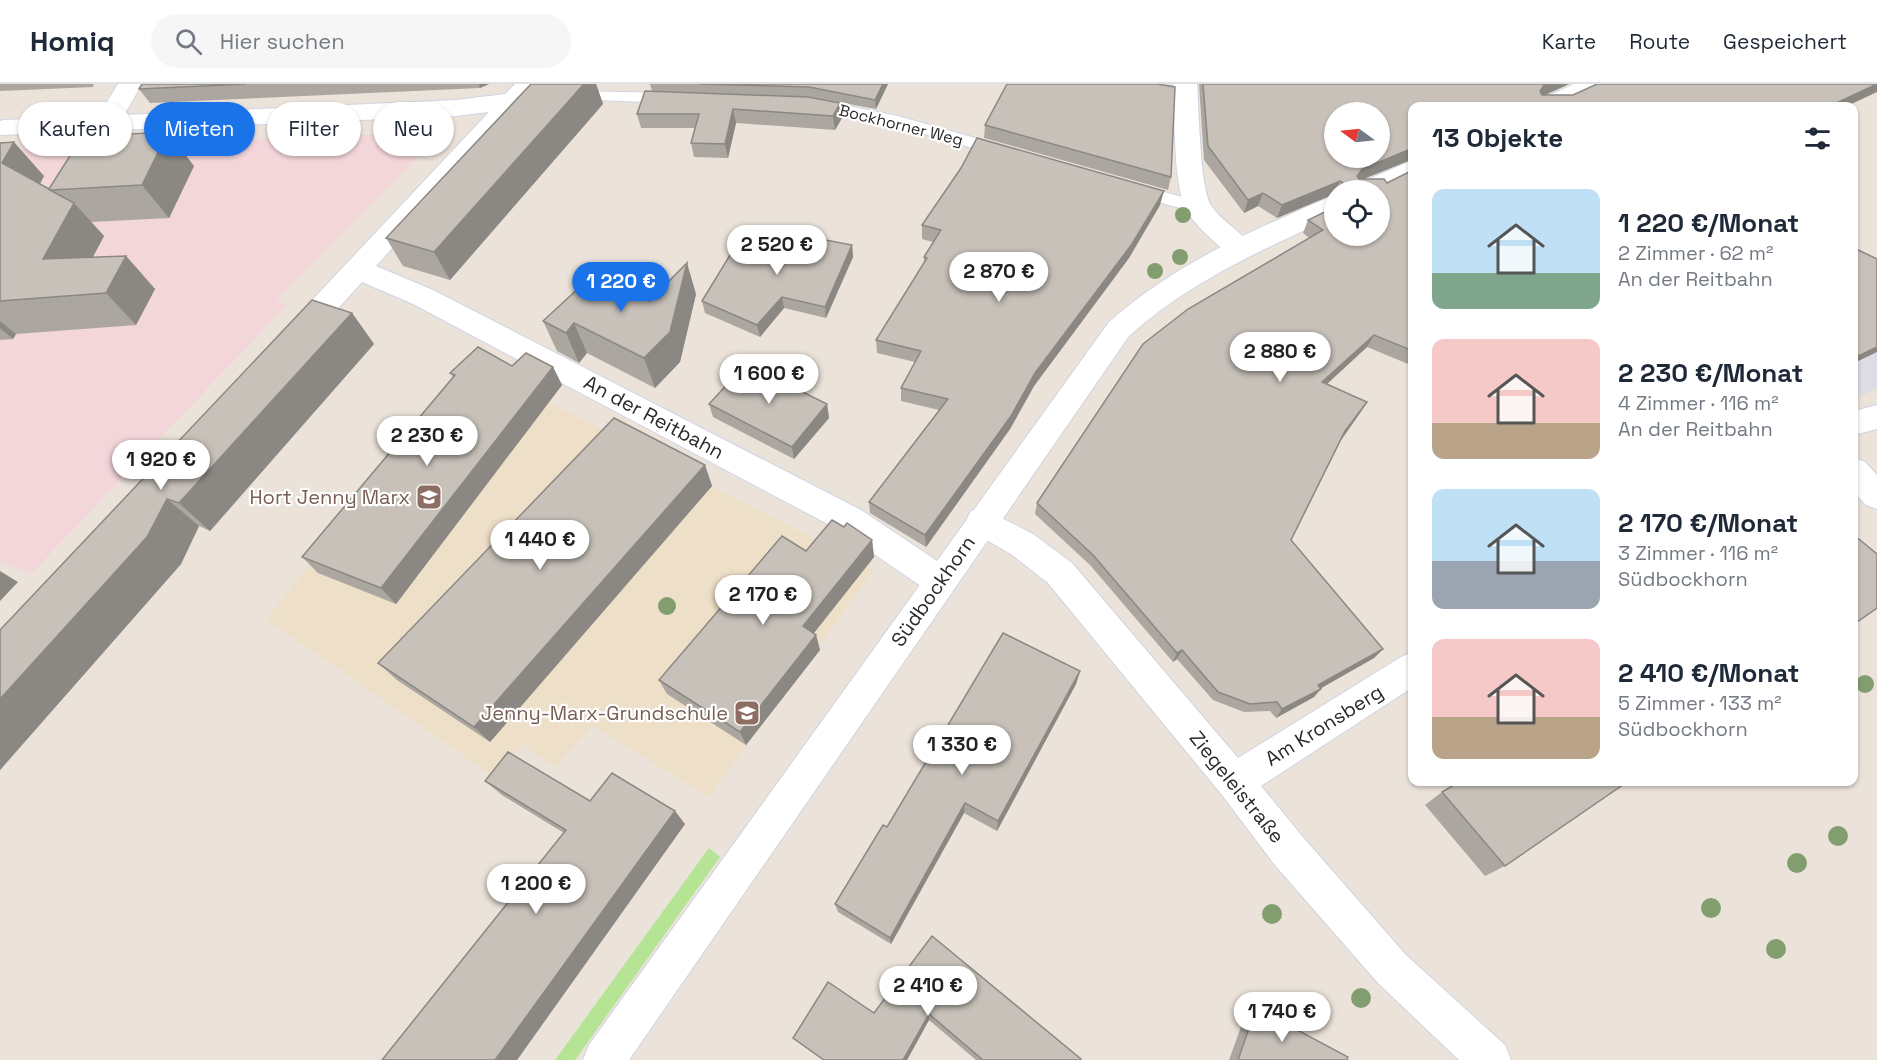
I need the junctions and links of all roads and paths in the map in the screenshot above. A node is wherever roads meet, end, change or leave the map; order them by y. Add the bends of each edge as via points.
1 (130, 84) edge
2 (1594, 84) edge
3 (1159, 89) edge
4 (1185, 89) edge
5 (526, 94) edge
6 (560, 96) edge
7 (689, 99) edge
8 (119, 102) edge
9 (1555, 102) edge
10 (801, 103) edge
11 (132, 121) edge
12 (18, 127) edge
13 (4, 128) dead end
14 (1021, 157) edge
15 (1408, 170) edge
16 (1387, 180) edge
17 (1118, 186) edge
18 (1198, 207) junction
19 (1324, 210) edge
20 (1240, 249) junction
21 (358, 269) junction
22 (277, 356) edge
23 (1877, 417) edge
24 (1858, 422) edge
25 (1858, 475) edge
26 (1877, 496) edge
27 (982, 521) junction
28 (940, 581) junction
29 (1408, 671) edge
30 (1235, 782) junction
31 (604, 1060) edge
32 (1490, 1060) edge

1 - 8 street
2 - 9 street
3 - 4 street
4 - 18 street via 1192,186
5 - 11 street via 456,108
5 - 21 street
6 - 7 lane
10 - 14 lane, Bockhorner Weg via 898,121
12 - 13 street
15 - 16 street
17 - 18 lane
18 - 20 street
19 - 20 street, Südbockhorn
20 - 27 street, Südbockhorn via 1162,292 1119,329
21 - 22 street
21 - 28 street, An der Reitbahn via 423,297 850,520
23 - 24 street
25 - 26 street
27 - 28 street, Südbockhorn
27 - 30 street, Ziegeleistraße via 1022,544 1060,573
28 - 31 street, Südbockhorn
29 - 30 street, Am Kronsberg
30 - 32 street, Ziegeleistraße via 1288,850 1392,969

